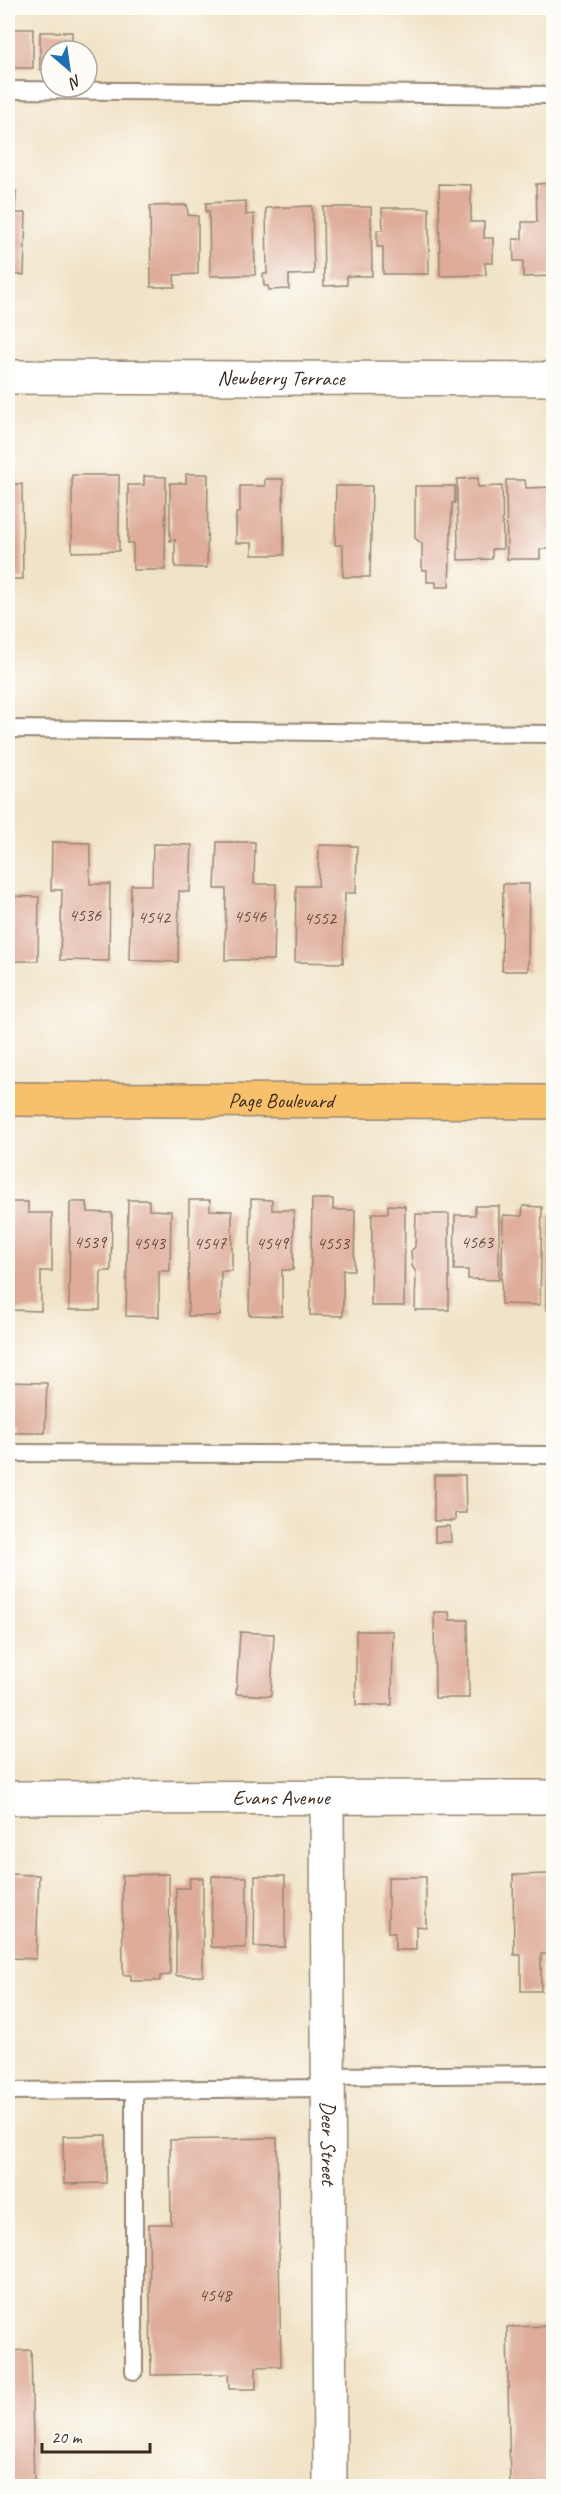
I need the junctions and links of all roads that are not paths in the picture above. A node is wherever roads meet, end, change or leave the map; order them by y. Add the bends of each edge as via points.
1 (8, 90) edge
2 (554, 95) edge
3 (8, 377) edge
4 (554, 379) edge
5 (8, 729) edge
6 (554, 734) edge
7 (8, 1099) edge
8 (554, 1101) edge
9 (8, 1453) edge
10 (554, 1455) edge
11 (554, 1797) edge
12 (8, 1798) edge
13 (327, 1798) junction
14 (554, 2074) edge
15 (330, 2082) junction
16 (134, 2090) junction
17 (8, 2091) edge
18 (134, 2371) dead end
19 (330, 2487) edge

1 - 2 lane
3 - 4 street, Newberry Terrace
5 - 6 lane
7 - 8 main road, Page Boulevard
9 - 10 lane
11 - 13 street, Evans Avenue
12 - 13 street, Evans Avenue
13 - 15 street, Deer Street
14 - 15 lane
15 - 16 lane
15 - 19 street, Deer Street
16 - 17 lane
16 - 18 lane

